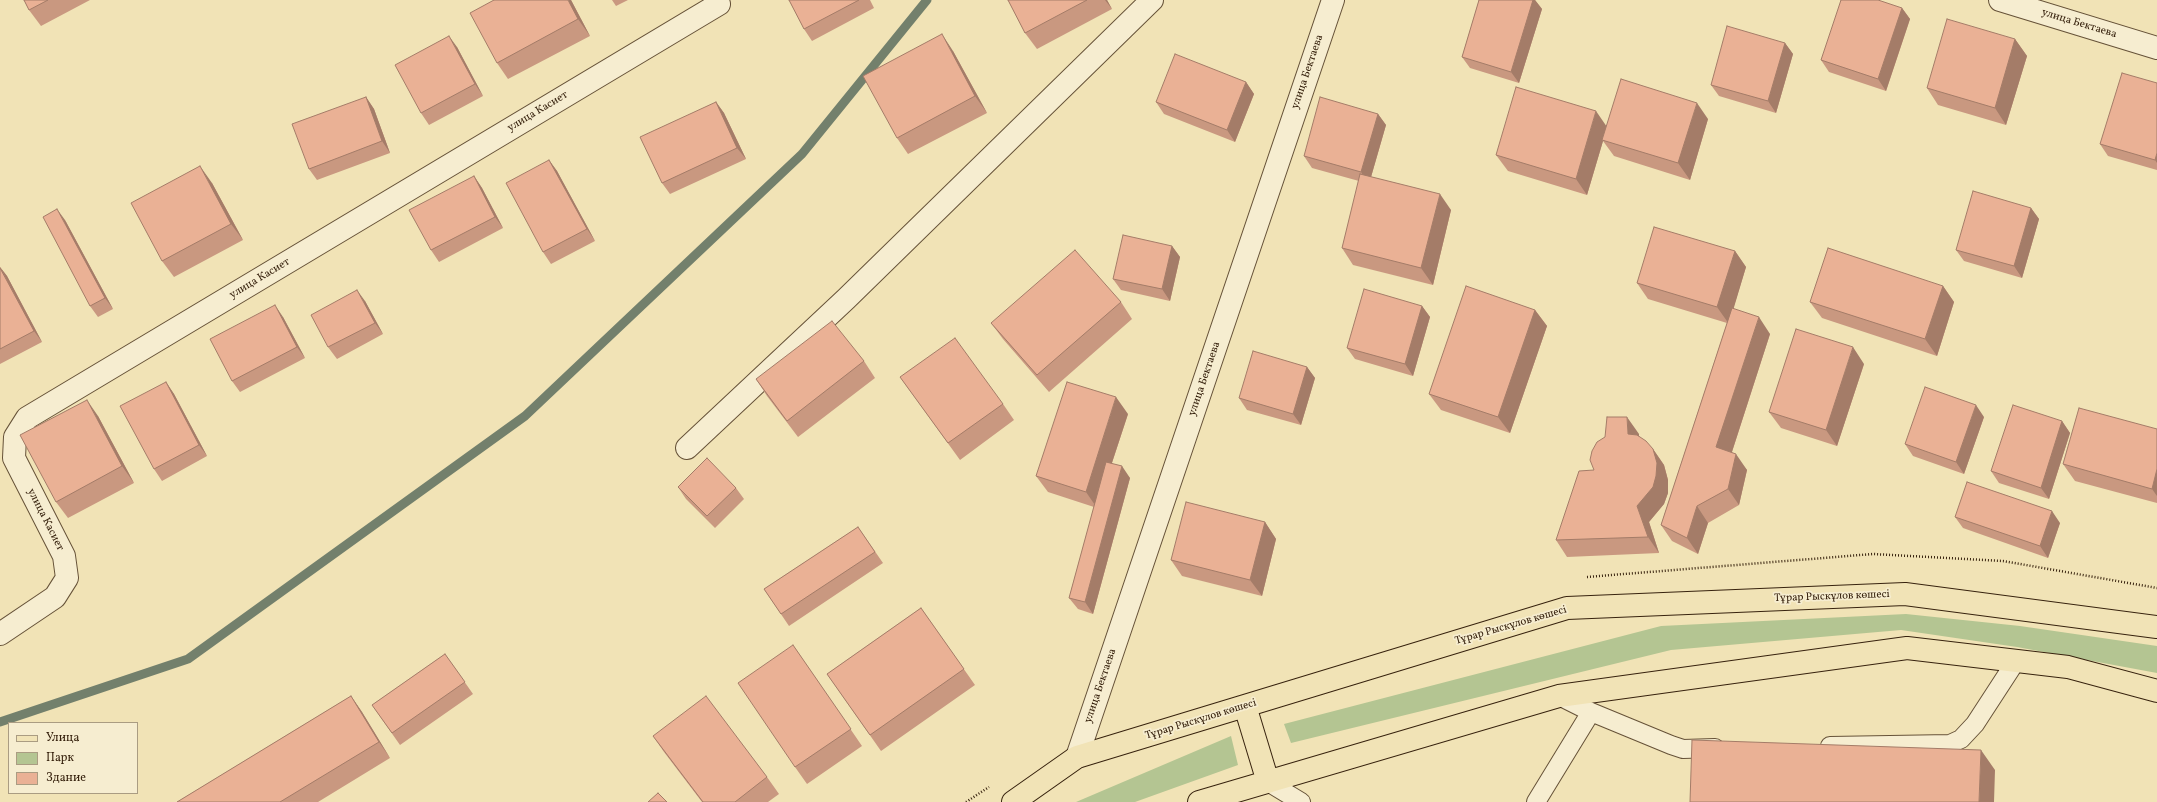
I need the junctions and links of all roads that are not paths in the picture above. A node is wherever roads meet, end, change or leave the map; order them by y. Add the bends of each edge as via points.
1 (1152, 0) edge
2 (1333, 0) edge
3 (2000, 0) edge
4 (719, 4) dead end
5 (2157, 48) edge
6 (687, 448) dead end
7 (2157, 627) edge
8 (0, 634) edge
9 (2016, 661) junction
10 (2157, 691) edge
11 (1559, 696) junction
12 (1245, 706) junction
13 (1590, 712) junction
14 (1810, 746) edge
15 (1732, 748) edge
16 (1077, 758) junction
17 (1268, 782) junction
18 (1013, 802) edge
19 (1200, 802) edge
20 (1301, 802) edge
21 (1536, 802) edge

1 - 6 street via 840,304
2 - 16 street, улица Бектаева
3 - 5 street, улица Бектаева
4 - 8 street, улица Касиет via 27,418 15,437 14,458 64,556 67,578 55,597
7 - 12 main road, Тұрар Рыскұлов көшесі via 1905,594 1567,608
9 - 10 main road via 2068,667
9 - 11 main road via 1907,648
9 - 14 lane via 1975,724 1961,739 1950,744
11 - 13 lane
11 - 17 main road
12 - 16 main road, Тұрар Рыскұлов көшесі
12 - 17 main road
13 - 15 lane via 1683,748
13 - 21 lane
16 - 18 main road, Тұрар Рыскұлов көшесі
17 - 19 main road
17 - 20 lane

